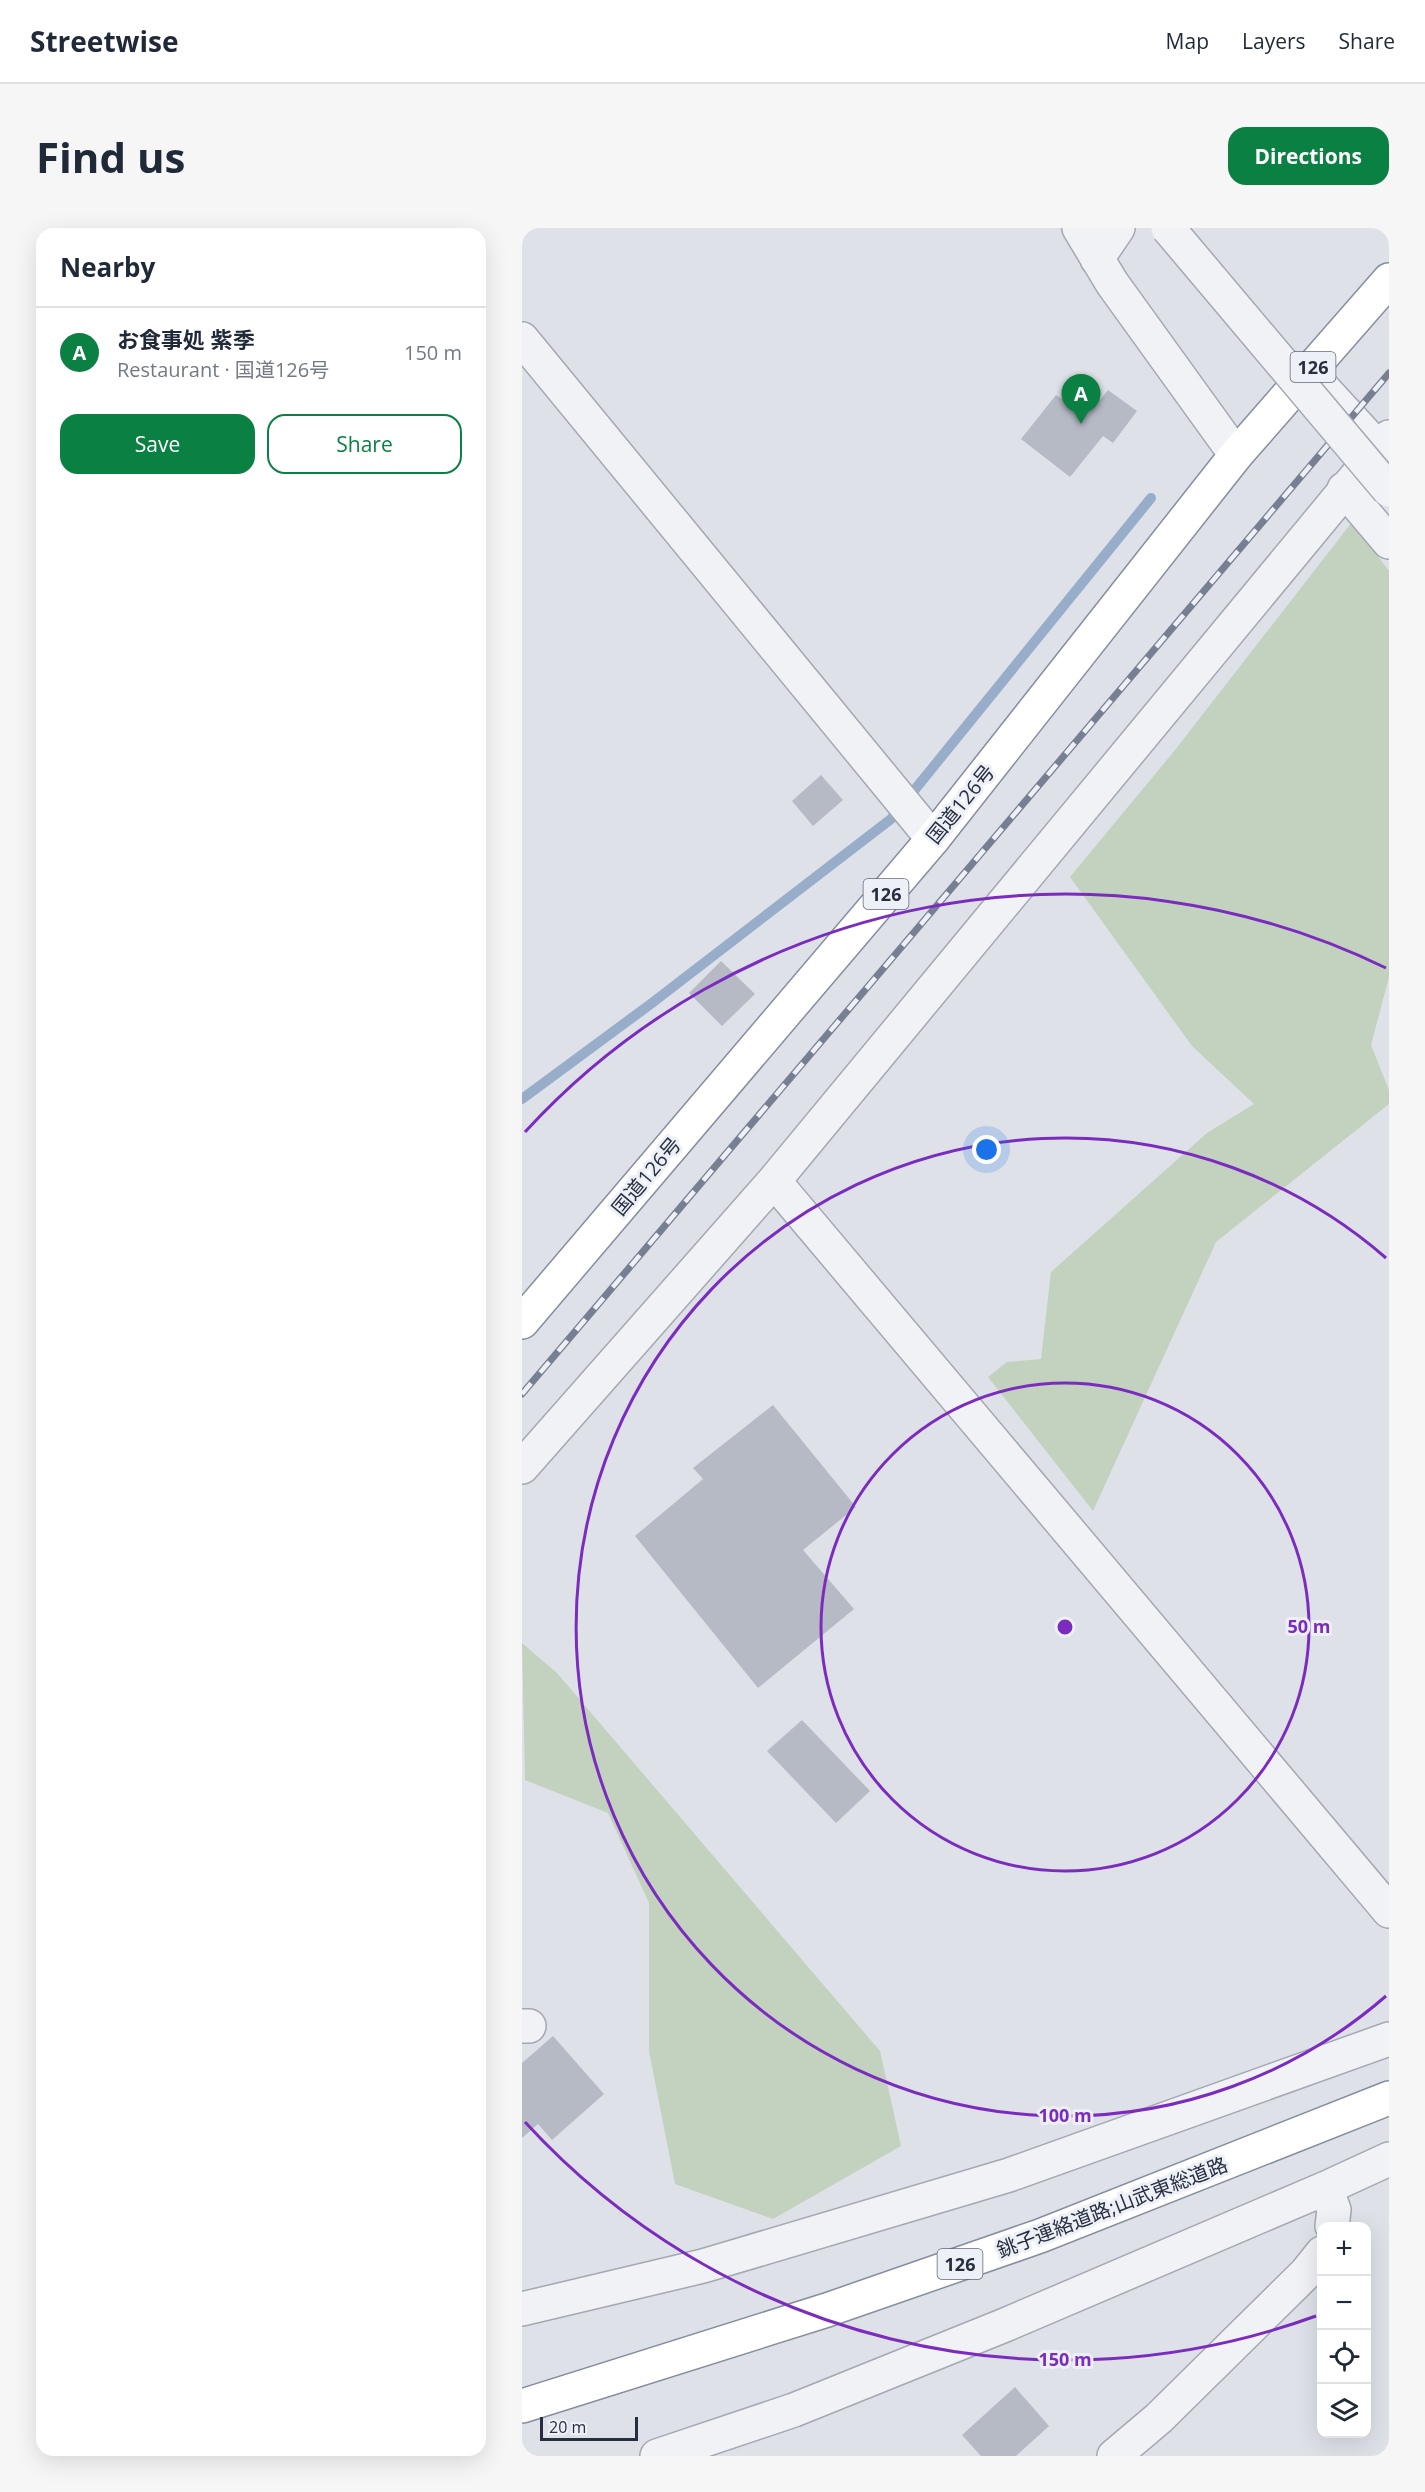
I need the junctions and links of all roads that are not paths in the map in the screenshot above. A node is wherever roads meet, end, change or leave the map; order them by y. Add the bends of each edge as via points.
1 (1079, 228) edge
2 (1118, 228) edge
3 (1168, 228) edge
4 (1097, 259) junction
5 (1389, 280) edge
6 (522, 339) edge
7 (1308, 372) junction
8 (1386, 441) edge
9 (1236, 455) junction
10 (1344, 489) junction
11 (1389, 490) edge
12 (1389, 542) edge
13 (933, 838) junction
14 (774, 1181) junction
15 (522, 1322) edge
16 (522, 1467) edge
17 (1389, 1911) edge
18 (1389, 2039) edge
19 (1389, 2098) edge
20 (1389, 2159) edge
21 (1326, 2188) junction
22 (1332, 2222) edge
23 (1317, 2259) edge
24 (522, 2309) edge
25 (522, 2406) edge
26 (657, 2456) edge
27 (1114, 2456) edge

1 - 4 street
2 - 4 street
3 - 11 street, bridge
4 - 9 street
5 - 7 highway, 国道126号 / 126
6 - 13 street
7 - 8 street
7 - 9 highway, 国道126号 / 126
8 - 10 street
9 - 13 highway, 国道126号 / 126
10 - 12 street
10 - 14 street
13 - 15 highway, 国道126号 / 126
14 - 16 street
14 - 17 street
18 - 24 street via 1010,2175 703,2266
19 - 25 highway, 銚子連絡道路;山武東総道路 / 126 via 1040,2236 827,2310
20 - 21 street
21 - 22 street via 1334,2210
21 - 26 street via 794,2410
23 - 27 street via 1158,2418

